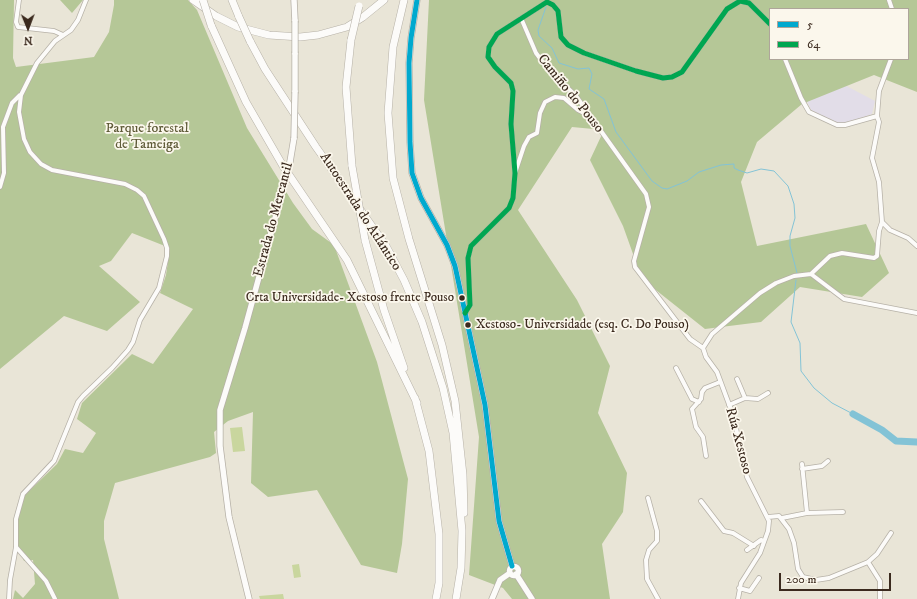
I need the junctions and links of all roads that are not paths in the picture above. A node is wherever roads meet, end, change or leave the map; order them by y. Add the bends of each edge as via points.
1 (19, 0) edge
2 (86, 0) edge
3 (193, 0) edge
4 (203, 0) edge
5 (232, 0) edge
6 (294, 0) edge
7 (384, 0) edge
8 (404, 0) edge
9 (417, 0) edge
10 (359, 3) edge
11 (522, 18) junction
12 (769, 23) edge
13 (63, 35) junction
14 (785, 60) edge
15 (891, 60) edge
16 (21, 94) junction
17 (590, 116) junction
18 (876, 116) junction
19 (515, 173) junction
20 (0, 187) edge
21 (882, 222) junction
22 (917, 246) edge
23 (811, 274) junction
24 (465, 313) junction
25 (917, 313) edge
26 (703, 348) junction
27 (676, 368) dead end
28 (737, 379) dead end
29 (720, 382) junction
30 (768, 393) dead end
31 (745, 398) junction
32 (699, 402) junction
33 (417, 403) junction
34 (729, 405) junction
35 (706, 456) dead end
36 (828, 460) dead end
37 (648, 498) dead end
38 (701, 502) dead end
39 (843, 512) dead end
40 (807, 513) junction
41 (768, 517) junction
42 (782, 518) junction
43 (462, 531) junction
44 (891, 533) dead end
45 (764, 541) junction
46 (754, 546) junction
47 (16, 547) junction
48 (747, 550) dead end
49 (868, 562) junction
50 (513, 574) junction
51 (759, 578) dead end
52 (739, 588) junction
53 (9, 599) edge
54 (55, 599) edge
55 (249, 599) edge
56 (436, 599) edge
57 (456, 599) edge
58 (492, 599) edge
59 (532, 599) edge
60 (658, 599) edge
61 (738, 599) edge
62 (880, 599) edge

1 - 13 street via 16,22 18,27 54,31
2 - 13 street via 78,20 71,30
3 - 7 highway via 238,27 283,37 318,35 346,27
4 - 33 highway, bridge via 211,26 246,102 283,166 347,260
5 - 43 highway, Autoestrada do Atlántico, bridge via 265,69 386,246 404,280 422,322 444,388 452,433
6 - 55 street, Estrada do Mercantil, bridge via 294,138 290,162 220,410 219,429 227,503
8 - 43 highway via 393,47 388,113 393,178 408,239 442,345 455,401 463,475
9 - 24 street via 409,63 411,169 421,198 453,258
10 - 33 highway, bridge via 346,87 352,166 365,240 384,310
11 - 12 street via 547,2 558,11 561,37 568,45 584,53 663,78 682,72 727,9 740,1 749,3
11 - 17 street, Camiño do Pouso via 536,53 576,96
11 - 19 street via 497,34 489,47 488,57 511,83 513,91 511,124
13 - 16 street via 36,63
14 - 18 street via 809,112 837,126
15 - 18 street via 879,92
16 - 20 street via 12,103 3,127 4,173
16 - 47 street via 19,112 24,139 30,152 52,170 125,184 137,190 144,196 167,248 159,288 140,320 133,342 112,368 78,402 54,461 22,494 16,519
17 - 19 street via 564,98 555,96 545,102 540,113 537,133 529,137 524,146
17 - 26 street, Camiño do Pouso via 646,194 649,202 634,261 635,267 690,339
18 - 21 street via 879,122 872,158 879,182
19 - 24 street via 514,198 509,208 471,246 468,258 470,305
21 - 22 street via 890,230 908,238
21 - 23 street via 878,256 874,258 842,253 830,256
23 - 25 street via 844,298
23 - 26 street via 794,276 760,293 712,334
24 - 50 street via 486,412 500,521 512,566 518,569
26 - 29 street, Rúa Xestoso
27 - 32 street via 692,399
28 - 31 street
29 - 32 street via 705,388
29 - 34 street, Rúa Xestoso
30 - 31 street via 758,399
31 - 34 street
32 - 35 street via 692,409 696,427 703,437
33 - 56 highway via 429,451 439,534 439,583
34 - 41 street, Rúa Xestoso via 736,424 745,472
36 - 40 street via 822,466 802,467
37 - 60 street via 657,531 657,541 649,550 646,560 647,578
38 - 46 street via 722,530
39 - 40 street
40 - 42 street
41 - 42 street via 776,515
41 - 45 street via 769,526
42 - 49 street via 792,534 798,569 803,577 823,580
43 - 57 highway, Autoestrada do Atlántico via 461,568
44 - 49 street via 877,554
45 - 46 street via 761,540
45 - 52 street via 760,553
46 - 48 street
47 - 53 street
47 - 54 street via 46,581
49 - 62 street via 880,581
50 - 58 street via 500,580
50 - 59 street
51 - 52 street via 750,591
52 - 61 street

